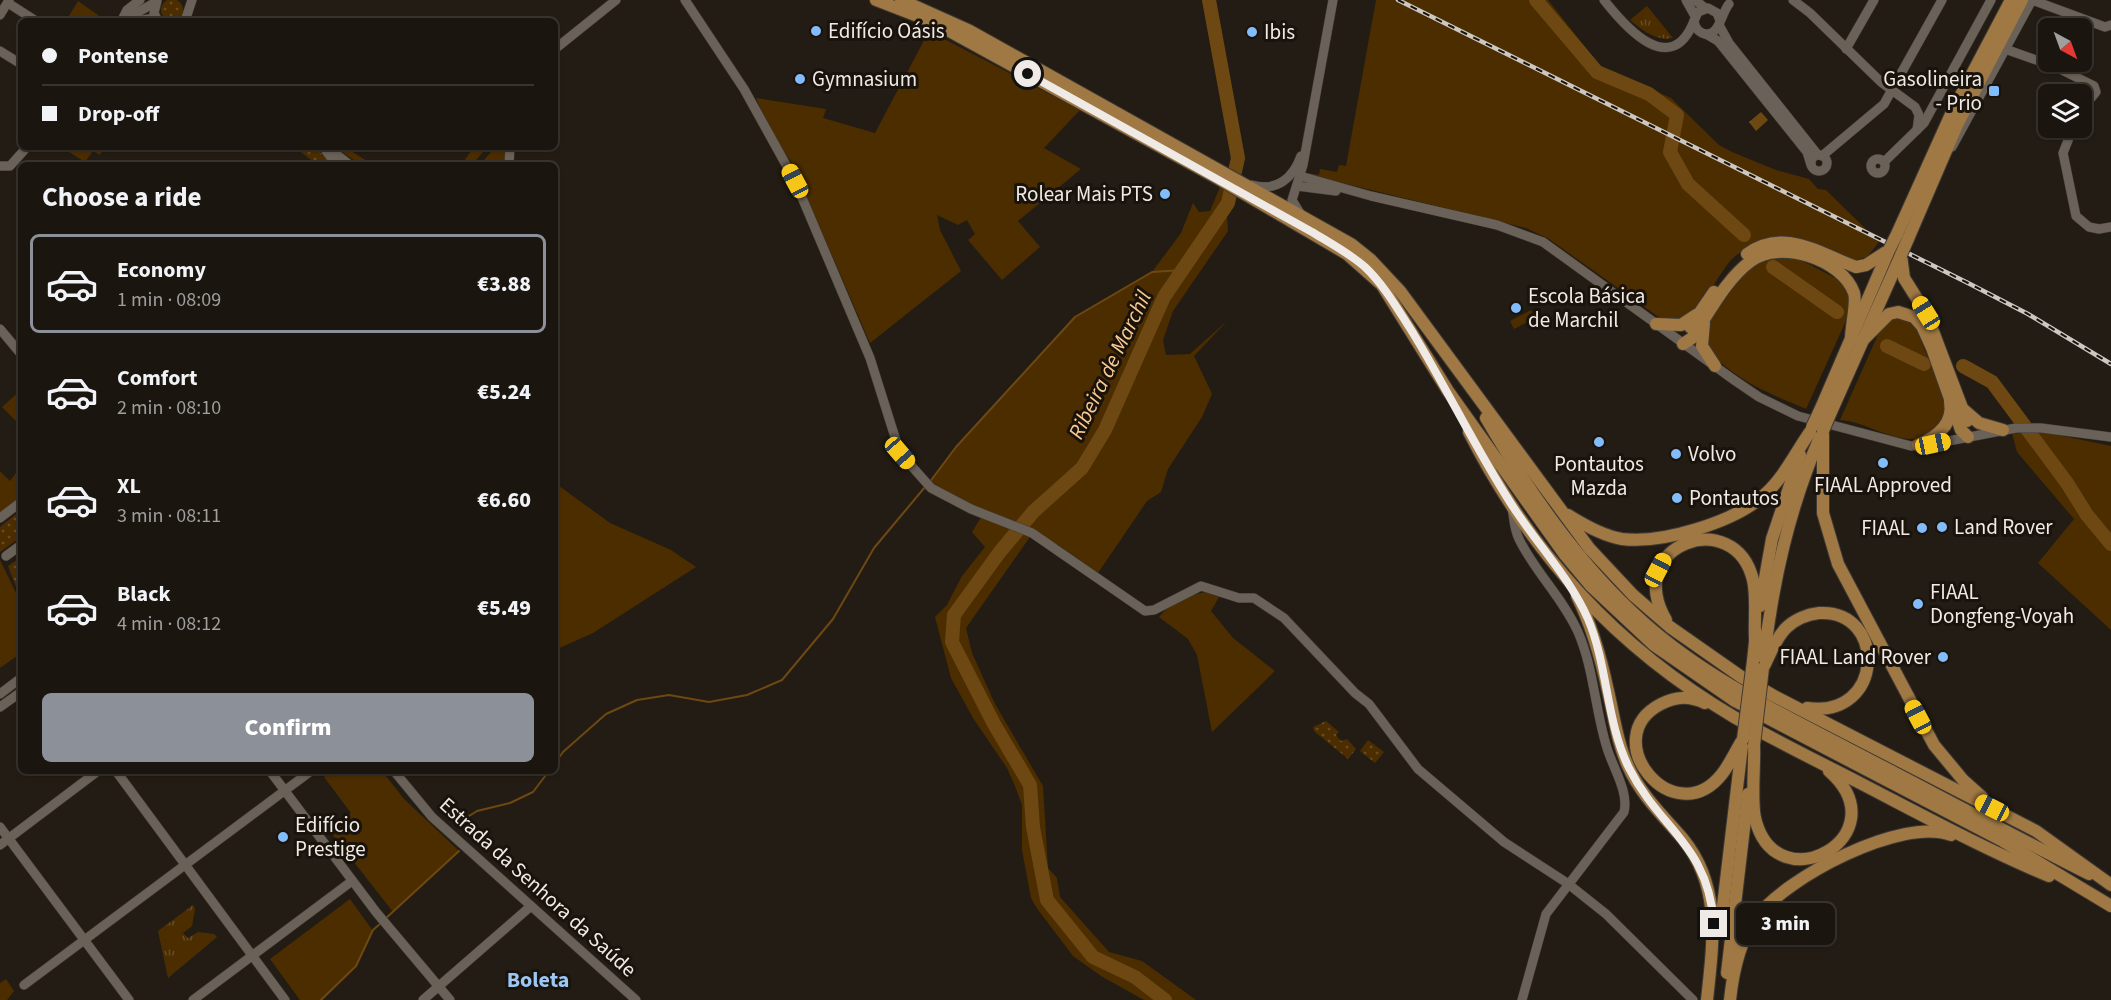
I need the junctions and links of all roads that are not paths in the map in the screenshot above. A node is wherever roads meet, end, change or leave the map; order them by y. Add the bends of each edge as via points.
1 (140, 0) edge
2 (616, 0) edge
3 (686, 0) edge
4 (876, 0) edge
5 (901, 0) edge
6 (1333, 0) edge
7 (1604, 0) edge
8 (1686, 0) edge
9 (1695, 0) edge
10 (1793, 0) edge
11 (1874, 0) edge
12 (1942, 0) edge
13 (1990, 0) edge
14 (2011, 0) edge
15 (2022, 0) edge
16 (2032, 0) edge
17 (8, 1) edge
18 (157, 1) edge
19 (1731, 2) edge
20 (1804, 3) edge
21 (1709, 9) junction
22 (0, 15) edge
23 (32, 18) edge
24 (123, 18) edge
25 (127, 18) edge
26 (157, 18) edge
27 (1694, 19) junction
28 (1720, 23) junction
29 (2111, 25) edge
30 (1704, 33) junction
31 (1683, 39) junction
32 (558, 47) edge
33 (1846, 49) junction
34 (2005, 49) junction
35 (0, 51) edge
36 (18, 62) edge
37 (2090, 84) edge
38 (1892, 92) junction
39 (1934, 103) junction
40 (1915, 107) junction
41 (1917, 130) junction
42 (1307, 133) junction
43 (2069, 138) edge
44 (24, 150) edge
45 (324, 150) edge
46 (331, 150) edge
47 (1822, 158) junction
48 (334, 162) edge
49 (346, 162) edge
50 (1884, 162) dead end
51 (1811, 165) junction
52 (0, 166) edge
53 (1935, 174) junction
54 (1221, 175) junction
55 (1300, 176) junction
56 (1297, 186) junction
57 (1244, 188) junction
58 (1371, 196) junction
59 (1300, 213) junction
60 (2111, 227) edge
61 (1902, 236) junction
62 (1895, 252) junction
63 (1703, 315) junction
64 (1656, 324) junction
65 (0, 329) edge
66 (1856, 340) junction
67 (1683, 344) junction
68 (18, 350) edge
69 (1715, 366) junction
70 (1469, 387) junction
71 (1448, 391) junction
72 (1954, 399) junction
73 (1815, 430) junction
74 (2002, 430) junction
75 (1968, 437) junction
76 (2111, 437) edge
77 (1918, 445) junction
78 (18, 504) edge
79 (1566, 514) junction
80 (0, 518) edge
81 (1522, 532) junction
82 (18, 547) edge
83 (6, 556) dead end
84 (1574, 589) junction
85 (1681, 635) junction
86 (1755, 639) junction
87 (1763, 668) junction
88 (18, 680) edge
89 (0, 694) edge
90 (18, 694) edge
91 (1774, 696) junction
92 (0, 707) edge
93 (1734, 716) junction
94 (1749, 742) junction
95 (1808, 756) junction
96 (95, 774) edge
97 (118, 774) edge
98 (272, 774) edge
99 (307, 774) edge
100 (396, 774) edge
101 (285, 790) junction
102 (2007, 816) junction
103 (0, 827) edge
104 (8, 838) junction
105 (0, 844) edge
106 (1995, 854) junction
107 (186, 865) junction
108 (352, 881) junction
109 (1567, 883) junction
110 (2111, 885) edge
111 (2087, 892) junction
112 (531, 906) junction
113 (2111, 906) edge
114 (85, 940) junction
115 (252, 956) junction
116 (24, 985) dead end
117 (438, 987) junction
118 (129, 1000) edge
119 (193, 1000) edge
120 (285, 1000) edge
121 (423, 1000) edge
122 (450, 1000) edge
123 (636, 1000) edge
124 (1522, 1000) edge
125 (1693, 1000) edge
126 (1708, 1000) edge
127 (1724, 1000) edge
128 (1730, 1000) edge

1 - 24 street
2 - 32 street
3 - 109 street via 744,88 795,181 870,358 900,453 931,488 1032,533 1145,610 1154,610 1201,585 1266,604 1369,705 1418,769 1504,842
4 - 54 main road via 933,22
5 - 54 main road via 970,31
6 - 42 street
7 - 31 street via 1625,27 1643,40 1670,48
8 - 27 street
9 - 21 street
10 - 20 street
11 - 33 street
12 - 38 street
13 - 39 street
14 - 61 main road via 1944,128
15 - 53 main road
16 - 29 street via 2105,27
16 - 34 street
17 - 22 street
17 - 23 street
18 - 25 street
18 - 26 street
19 - 21 street
19 - 28 street
20 - 33 street
21 - 27 street
21 - 28 street
27 - 30 street via 1698,30
27 - 31 street
28 - 30 street via 1713,32
28 - 47 street via 1729,43
30 - 31 street
30 - 51 street via 1718,41 1806,152
33 - 38 street
34 - 37 street
34 - 53 street
35 - 36 street
38 - 40 street
38 - 47 street via 1884,104
39 - 40 street
39 - 41 street
40 - 41 street via 1919,115
41 - 50 street
42 - 55 street
42 - 57 street via 1297,165 1284,182
43 - 60 street via 2063,153 2076,216 2089,227
44 - 52 street via 10,166
45 - 48 street
46 - 49 street
47 - 51 street via 1812,160
47 - 51 street via 1826,168 1816,171
53 - 61 main road
54 - 57 main road
55 - 56 street
55 - 58 street
56 - 58 street
56 - 59 street via 1292,200
57 - 59 main road
57 - 71 main road via 1365,267 1393,301
58 - 64 street via 1497,225 1543,242
59 - 70 main road via 1351,244 1387,276
61 - 62 main road, bridge
62 - 63 main road via 1857,267 1800,244 1760,246 1734,266
62 - 66 main road
62 - 72 main road via 1904,278 1926,313
63 - 64 main road via 1681,325
63 - 66 main road via 1752,260 1769,252 1787,250 1844,277 1855,297
63 - 67 main road via 1683,338
63 - 69 main road via 1702,346
64 - 67 street
65 - 68 street
66 - 72 main road via 1889,314 1898,312 1914,317
66 - 73 main road, bridge
67 - 69 street
69 - 77 street via 1759,397 1798,416
70 - 79 main road
70 - 110 main road via 1509,457 1571,547 1613,594 1670,644 1773,710
71 - 81 main road
71 - 111 main road via 1565,555 1590,585 1654,645 1735,701 2003,841
72 - 74 main road via 1979,423
72 - 75 main road via 1969,428
72 - 77 main road via 1942,431
73 - 79 main road via 1766,494 1730,518 1638,540 1602,533
73 - 86 main road via 1793,472 1772,539
73 - 87 main road via 1786,526
73 - 102 main road via 1823,513 1838,564 1934,746 1963,780
74 - 75 street
74 - 76 street via 2041,428
75 - 77 street
78 - 80 street
79 - 85 main road via 1611,573
81 - 84 main road
81 - 109 street via 1579,635 1602,731 1627,800 1624,812
82 - 83 street
84 - 93 main road via 1640,651
84 - 126 main road via 1597,646 1628,766 1685,842 1707,882 1714,924
85 - 86 main road via 1660,609 1655,584 1658,570 1677,547 1702,539 1727,545 1738,554 1753,579
85 - 91 main road
86 - 94 main road, bridge
87 - 91 main road via 1787,626 1815,613 1840,616 1860,631 1866,644 1866,677 1846,702 1820,710
87 - 94 main road, bridge
88 - 89 street
90 - 92 street
91 - 102 main road
93 - 94 main road via 1692,698 1665,702 1654,708 1640,727 1636,747 1641,765 1659,785 1674,792 1693,793 1722,775
93 - 95 main road
94 - 95 main road via 1755,817 1772,849 1795,859 1820,857 1831,851 1851,822 1851,807 1843,785
94 - 126 main road
94 - 127 main road
95 - 106 main road
96 - 104 street
97 - 107 street
98 - 101 street
99 - 101 street
100 - 112 street, Estrada da Senhora da Saúde via 432,817
101 - 107 street
101 - 108 street
102 - 110 main road via 2055,844
103 - 104 street
104 - 105 street
104 - 114 street
106 - 111 main road
106 - 128 main road via 1946,833 1927,830 1884,838 1826,866 1786,890 1757,916 1738,953
107 - 114 street
107 - 115 street
108 - 115 street
108 - 117 street
109 - 124 street via 1546,914
109 - 125 street via 1638,943
111 - 113 main road
112 - 117 street
112 - 123 street, Estrada da Senhora da Saúde
114 - 116 street
114 - 118 street
115 - 119 street
115 - 120 street
117 - 121 street
117 - 122 street

